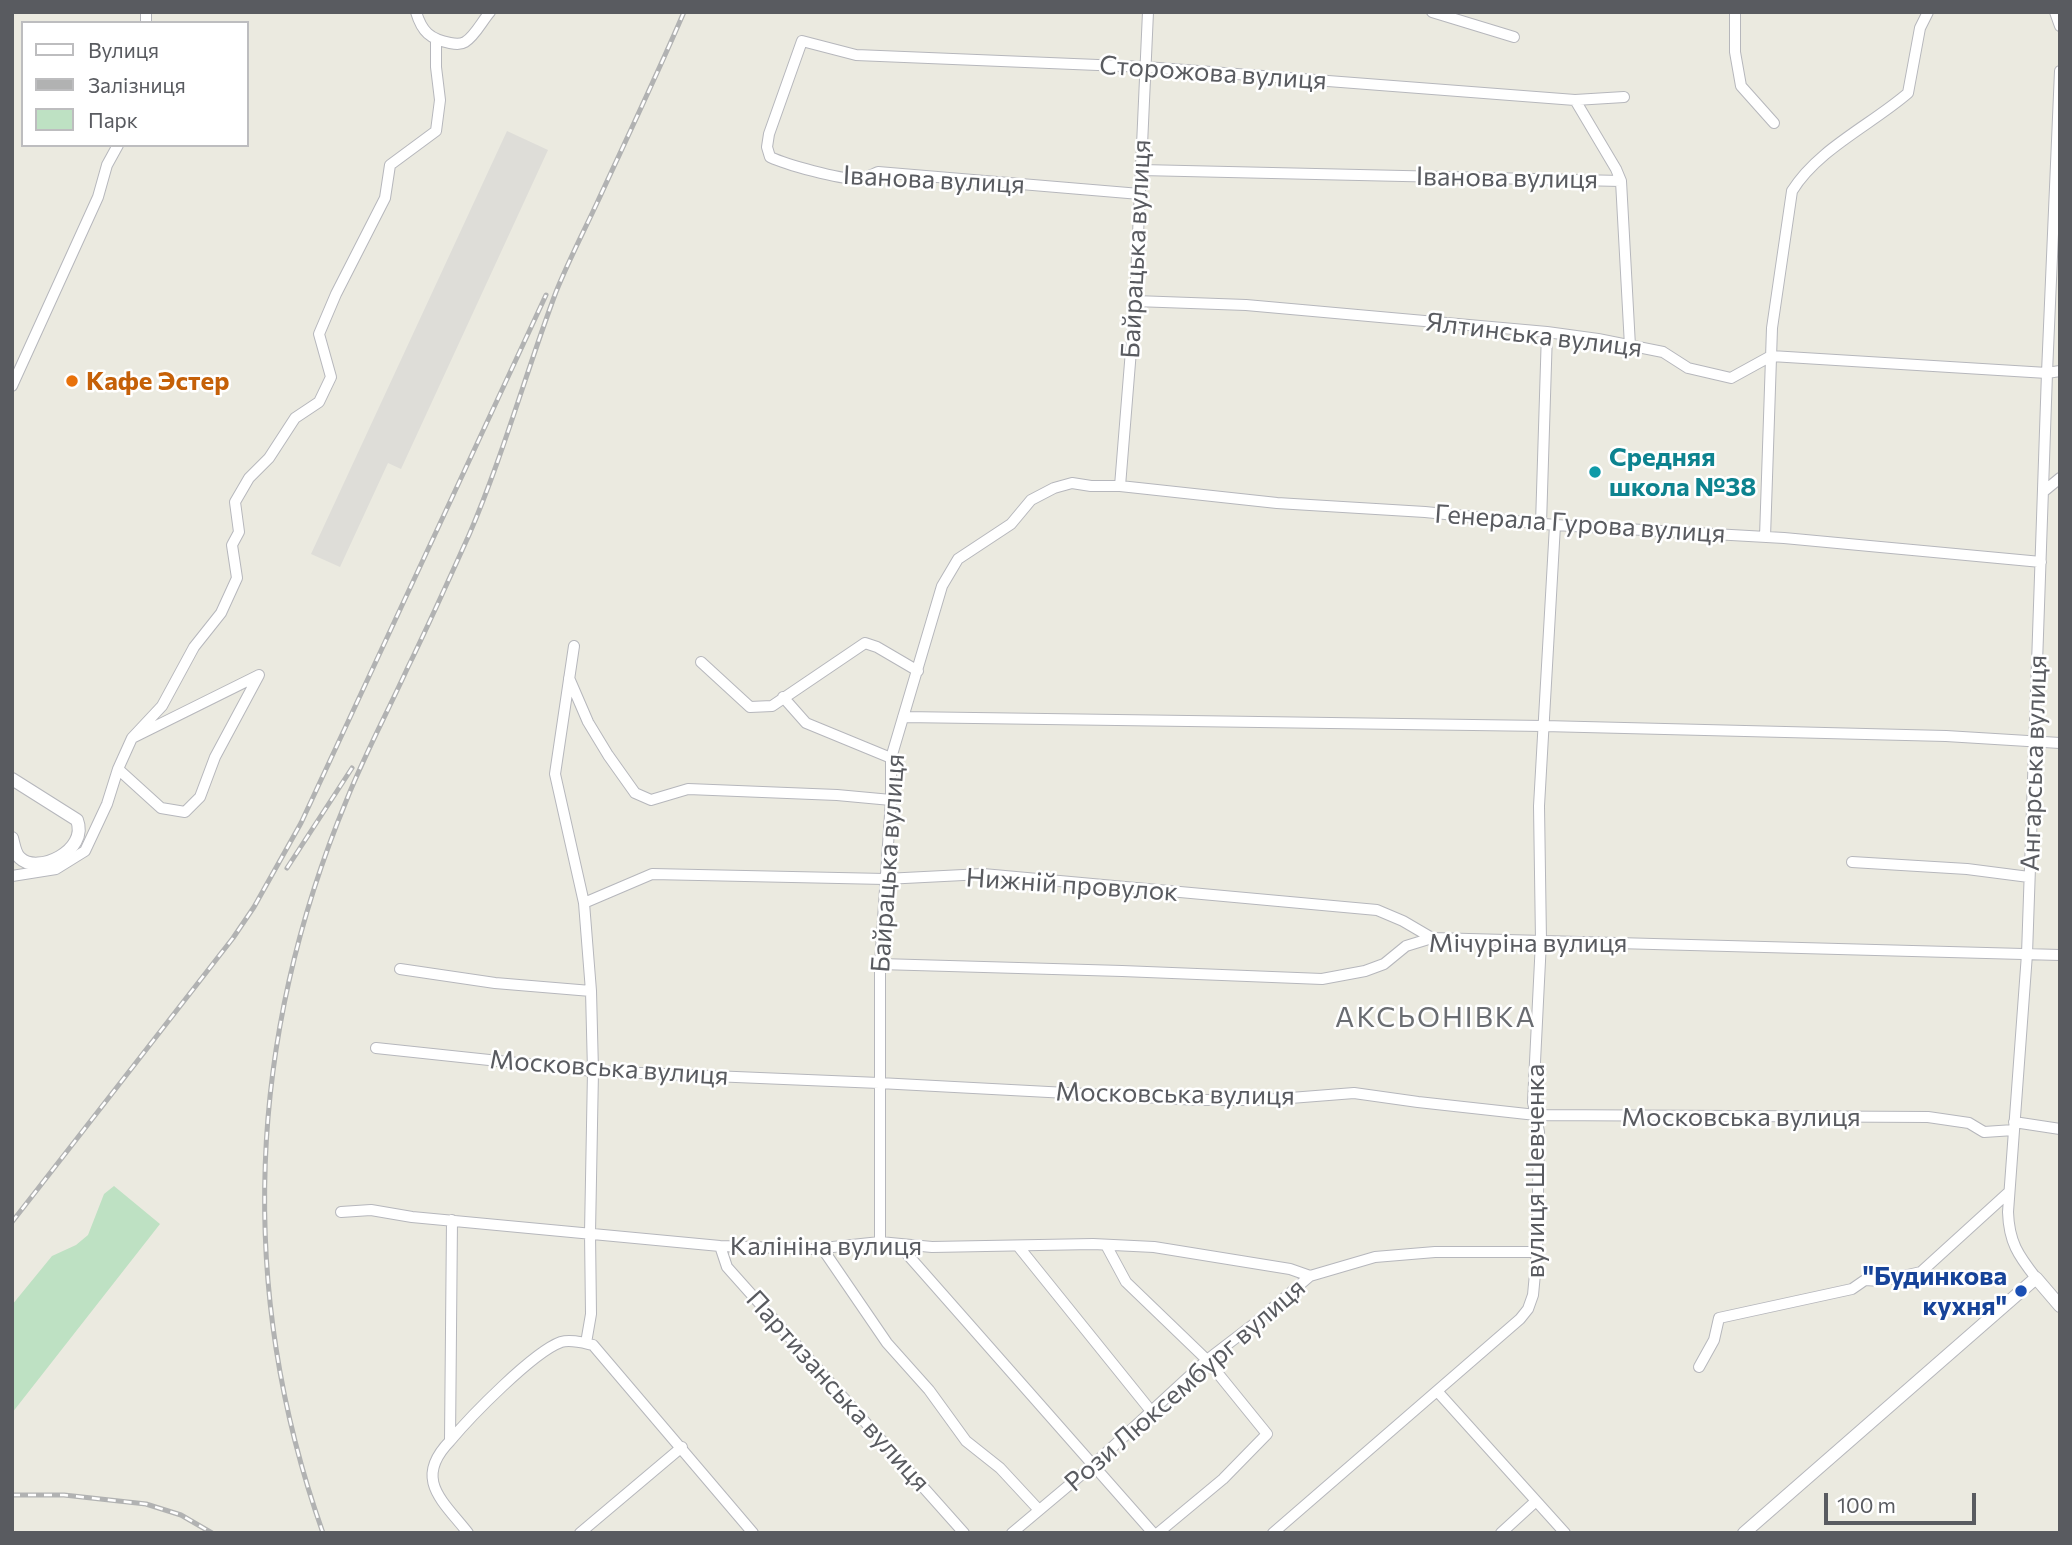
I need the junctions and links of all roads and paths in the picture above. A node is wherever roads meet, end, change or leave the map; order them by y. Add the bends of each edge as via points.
1 (416, 12) edge
2 (490, 12) edge
3 (1148, 12) edge
4 (1432, 12) edge
5 (1735, 12) edge
6 (1928, 12) edge
7 (2055, 12) edge
8 (2060, 26) edge
9 (1514, 37) dead end
10 (436, 41) junction
11 (802, 41) joint
12 (1146, 67) junction
13 (2060, 71) edge
14 (1624, 97) dead end
15 (1575, 100) junction
16 (1774, 123) dead end
17 (117, 147) edge
18 (1141, 170) junction
19 (1620, 181) junction
20 (1140, 194) junction
21 (1135, 301) junction
22 (1547, 332) junction
23 (1630, 346) junction
24 (1771, 355) junction
25 (2060, 370) edge
26 (2047, 373) junction
27 (12, 386) edge
28 (2060, 478) edge
29 (1120, 485) junction
30 (2043, 492) junction
31 (1011, 524) joint
32 (1541, 524) junction
33 (1555, 525) junction
34 (1765, 537) junction
35 (2041, 562) junction
36 (574, 646) dead end
37 (701, 662) dead end
38 (918, 671) junction
39 (568, 676) junction
40 (783, 698) junction
41 (902, 717) junction
42 (1544, 726) junction
43 (132, 738) junction
44 (2035, 742) junction
45 (2060, 743) edge
46 (891, 758) junction
47 (118, 769) junction
48 (12, 779) edge
49 (891, 800) junction
50 (12, 838) edge
51 (1853, 862) dead end
52 (12, 876) edge
53 (2029, 877) junction
54 (885, 879) junction
55 (584, 903) junction
56 (1432, 938) junction
57 (1541, 941) junction
58 (2027, 954) junction
59 (2060, 955) edge
60 (880, 964) junction
61 (400, 969) dead end
62 (591, 991) junction
63 (376, 1048) dead end
64 (593, 1071) junction
65 (878, 1083) junction
66 (1536, 1115) junction
67 (2014, 1126) junction
68 (2060, 1129) edge
69 (2009, 1192) junction
70 (341, 1212) dead end
71 (452, 1220) junction
72 (590, 1233) junction
73 (880, 1242) junction
74 (1106, 1245) junction
75 (720, 1246) junction
76 (900, 1246) junction
77 (1018, 1246) junction
78 (822, 1248) junction
79 (1537, 1252) junction
80 (1310, 1276) junction
81 (2036, 1278) junction
82 (2060, 1306) edge
83 (590, 1344) junction
84 (1207, 1360) junction
85 (1699, 1367) dead end
86 (1437, 1391) junction
87 (1151, 1411) junction
88 (450, 1441) junction
89 (682, 1447) junction
90 (1093, 1465) junction
91 (1536, 1501) junction
92 (1039, 1510) junction
93 (468, 1533) edge
94 (580, 1533) edge
95 (753, 1533) edge
96 (964, 1533) edge
97 (1012, 1533) edge
98 (1156, 1533) edge
99 (1273, 1533) edge
100 (1501, 1533) edge
101 (1565, 1533) edge
102 (1744, 1533) edge

1 - 10 street via 425,33
2 - 10 street via 467,41
3 - 12 street, Байрацька вулиця
4 - 9 street
5 - 16 street via 1741,86
6 - 24 street via 1920,28 1909,93 1858,128 1800,177 1791,191
7 - 8 street
10 - 43 street via 440,100 436,131 390,165 385,198 319,334 331,377 319,402 295,418 235,502 239,532 232,545 237,578 221,613 194,647 162,706
11 - 12 street, Сторожова вулиця via 856,55
11 - 20 street, Іванова вулиця via 769,134 770,157 783,163 851,179 878,172
12 - 15 street, Сторожова вулиця
12 - 18 street, Байрацька вулиця
13 - 26 street, Ангарська вулиця
14 - 15 street, Сторожова вулиця
15 - 19 street
17 - 27 street
18 - 19 street, Іванова вулиця
18 - 20 street, Байрацька вулиця
19 - 23 street
20 - 21 street, Байрацька вулиця
21 - 22 street, Ялтинська вулиця via 1246,305
21 - 29 street, Байрацька вулиця
22 - 23 street, Ялтинська вулиця
22 - 32 street
23 - 24 street, Ялтинська вулиця via 1663,352 1688,368 1731,379
24 - 26 street
24 - 34 street
25 - 26 street
26 - 30 street, Ангарська вулиця
28 - 30 street
29 - 31 street, Генерала Гурова вулиця via 1072,483 1054,488 1031,500
29 - 32 street, Генерала Гурова вулиця
30 - 35 street, Ангарська вулиця
31 - 38 street, Байрацька вулиця via 958,559 942,586
32 - 33 street, Генерала Гурова вулиця
33 - 34 street, Генерала Гурова вулиця
33 - 42 street, вулиця Шевченка
34 - 35 street, Генерала Гурова вулиця
35 - 44 street, Ангарська вулиця
36 - 39 street
37 - 40 street via 750,707 772,706
38 - 40 street via 865,643
38 - 41 street, Байрацька вулиця
39 - 49 street via 608,755 635,793 650,800 688,789
39 - 55 street via 555,774
40 - 46 street via 806,723
41 - 42 street
41 - 46 street, Байрацька вулиця
42 - 44 street
42 - 57 street, вулиця Шевченка via 1539,806
43 - 47 street
43 - 47 street via 259,675 215,757 200,797 185,812 160,808
44 - 45 street
44 - 53 street, Ангарська вулиця
46 - 49 street, Байрацька вулиця
47 - 52 street via 85,851 56,870
48 - 50 street via 77,820 80,828 72,847 61,857 34,864 17,857
49 - 54 street, Байрацька вулиця
51 - 53 street
53 - 58 street, Ангарська вулиця
54 - 55 street, Нижній провулок via 652,874
54 - 56 street, Нижній провулок via 983,874 1377,910
54 - 60 street, Байрацька вулиця
55 - 62 street
56 - 57 street, Мічуріна вулиця
56 - 60 street, Мічуріна вулиця via 1406,946 1384,964 1322,979
57 - 58 street, Мічуріна вулиця
57 - 66 street, вулиця Шевченка
58 - 59 street, Мічуріна вулиця
58 - 67 street, Ангарська вулиця
60 - 65 street, Байрацька вулиця
61 - 62 street
62 - 64 street
63 - 64 street, Московська вулиця
64 - 65 street, Московська вулиця
64 - 72 street
65 - 66 street, Московська вулиця via 1199,1100 1354,1093
65 - 73 street, Байрацька вулиця
66 - 67 street, Московська вулиця via 1928,1117 1969,1123 1984,1132
66 - 79 street, вулиця Шевченка
67 - 68 street, Московська вулиця
67 - 69 street, Ангарська вулиця
69 - 81 street, Ангарська вулиця via 2009,1232 2017,1253
69 - 85 street via 1921,1272 1865,1280 1852,1289 1719,1318 1714,1340
70 - 71 street, Калініна вулиця via 371,1210
71 - 72 street, Калініна вулиця
71 - 88 street
72 - 75 street, Калініна вулиця
72 - 83 street
73 - 76 street, Калініна вулиця
73 - 78 street, Калініна вулиця
74 - 77 street, Калініна вулиця
74 - 80 street, Калініна вулиця via 1209,1255
74 - 84 street via 1126,1282
75 - 78 street, Калініна вулиця
75 - 96 street, Партизанська вулиця via 727,1267
76 - 77 street, Калініна вулиця
76 - 90 street
77 - 87 street
78 - 92 street via 887,1343 966,1441 1000,1468
79 - 80 street, Рози Люксембург вулиця via 1375,1257
79 - 86 street, вулиця Шевченка via 1528,1309
80 - 84 street, Рози Люксембург вулиця
81 - 82 street
81 - 102 street
83 - 88 street via 562,1342 536,1358
83 - 89 street
84 - 87 street, Рози Люксембург вулиця
84 - 98 street via 1267,1434 1223,1479
86 - 91 street
86 - 99 street, вулиця Шевченка
87 - 90 street, Рози Люксембург вулиця
88 - 93 street via 434,1462 432,1481
89 - 94 street
89 - 95 street
90 - 92 street, Рози Люксембург вулиця
90 - 98 street
91 - 100 street
91 - 101 street
92 - 97 street, Рози Люксембург вулиця

